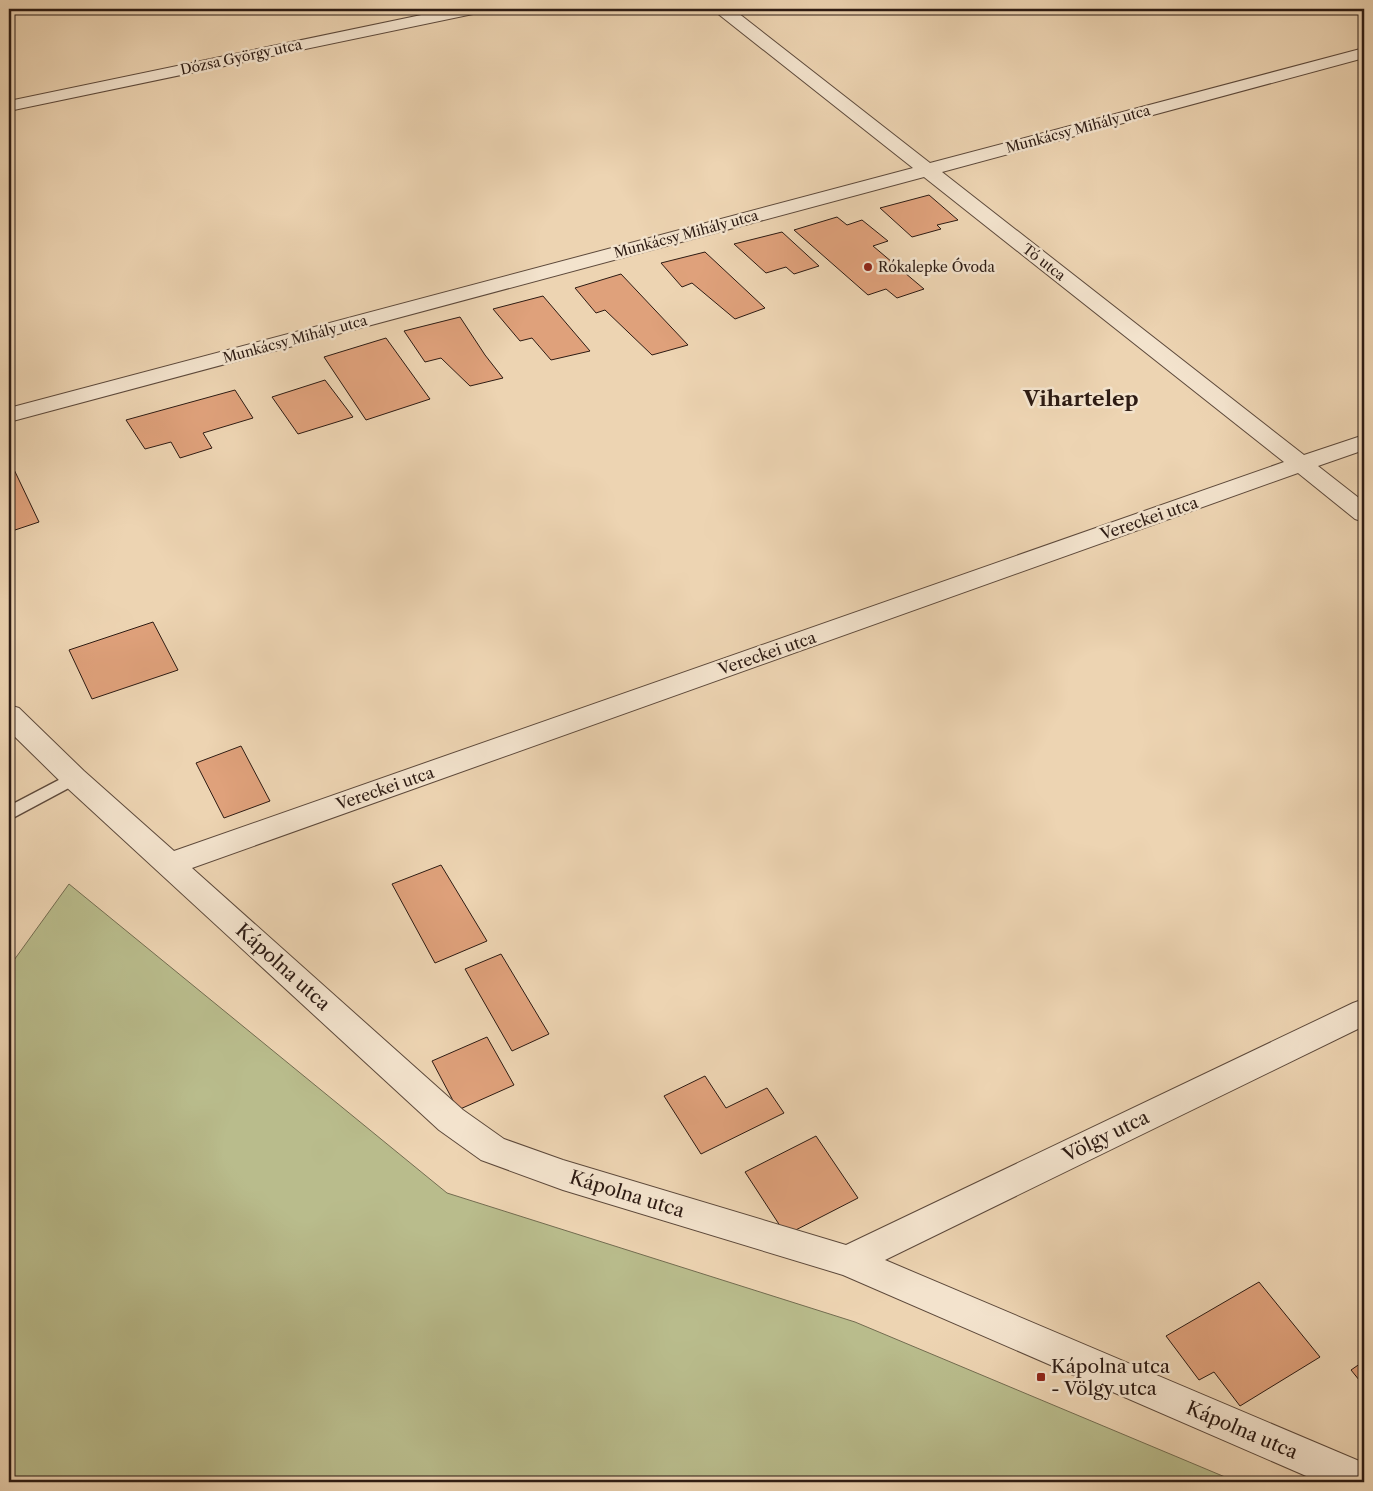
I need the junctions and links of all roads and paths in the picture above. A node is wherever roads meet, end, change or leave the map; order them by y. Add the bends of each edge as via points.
1 (472, 9) edge
2 (723, 9) edge
3 (1364, 53) edge
4 (9, 106) edge
5 (926, 170) junction
6 (9, 415) edge
7 (1364, 442) edge
8 (1302, 464) junction
9 (1364, 514) edge
10 (9, 715) edge
11 (74, 778) junction
12 (9, 814) edge
13 (170, 864) junction
14 (1364, 1012) edge
15 (848, 1261) junction
16 (1364, 1482) edge

1 - 4 street, Dózsa György utca
2 - 5 street, Tó utca
3 - 5 street, Munkácsy Mihály utca
5 - 6 street, Munkácsy Mihály utca
5 - 8 street, Tó utca
7 - 8 street, Vereckei utca
8 - 9 street, Tó utca
8 - 13 street, Vereckei utca
10 - 11 street, Kápolna utca
11 - 12 lane
11 - 13 street, Kápolna utca
13 - 15 street, Kápolna utca via 451,1120 493,1150 563,1175
14 - 15 street, Völgy utca
15 - 16 street, Kápolna utca

